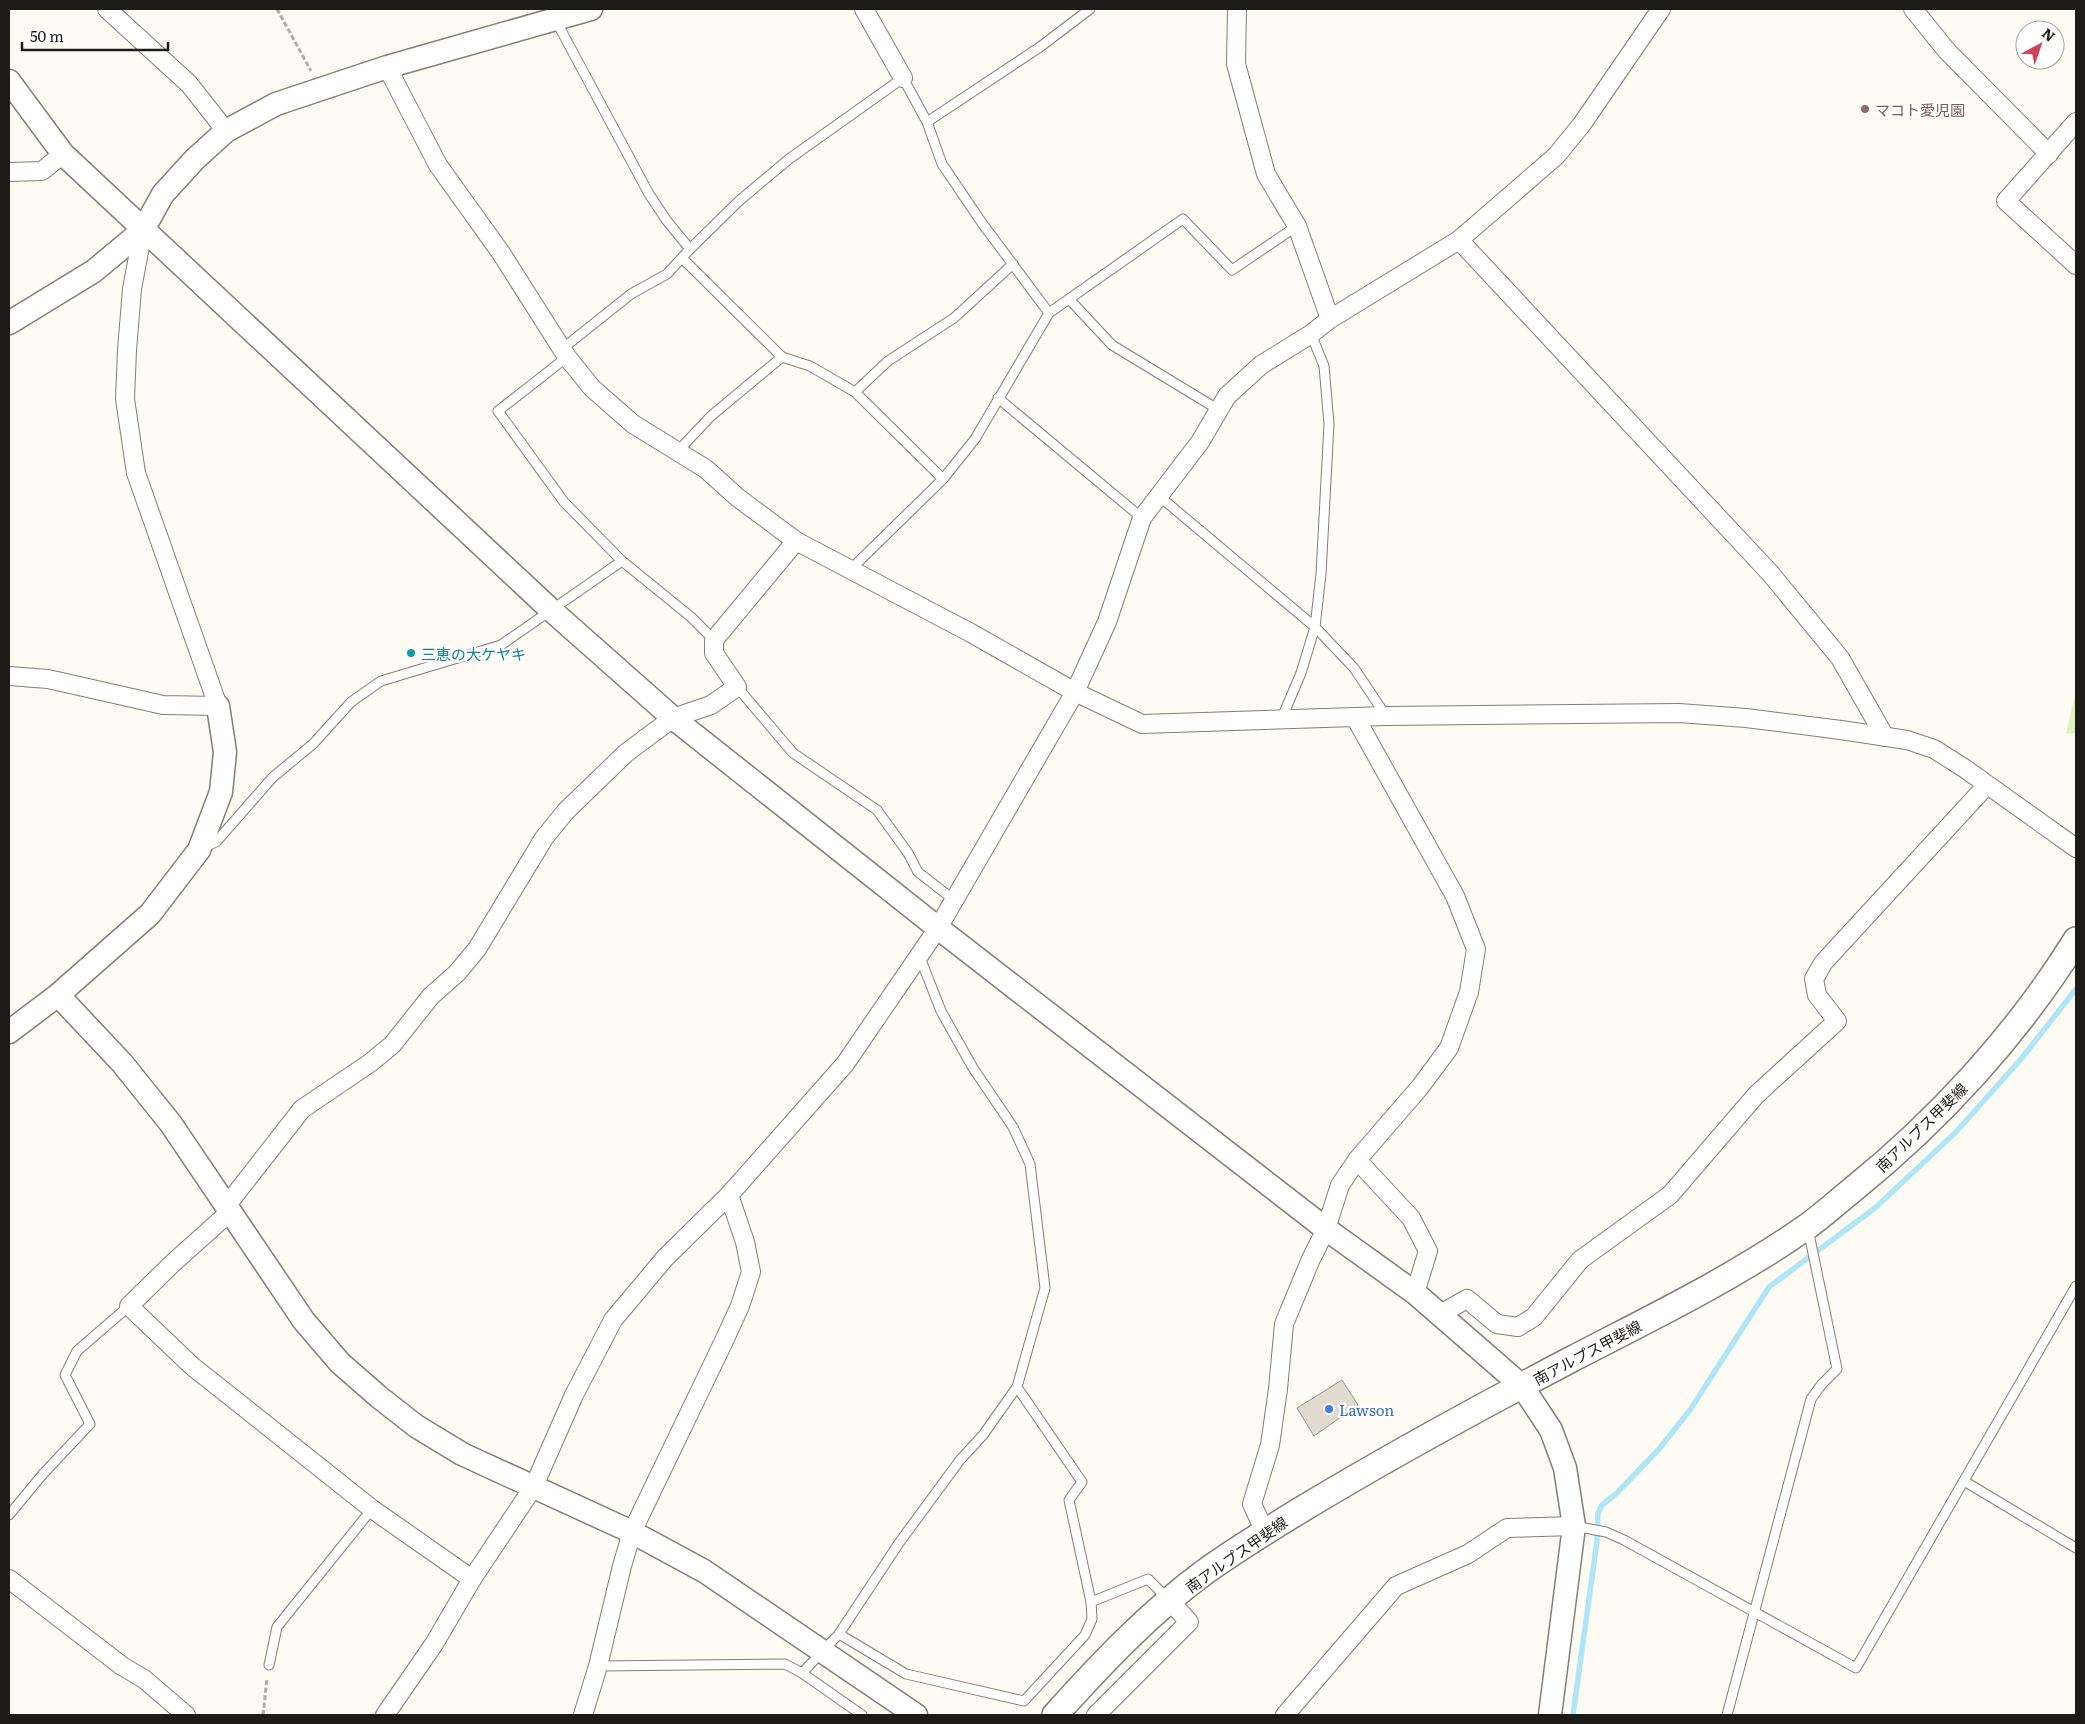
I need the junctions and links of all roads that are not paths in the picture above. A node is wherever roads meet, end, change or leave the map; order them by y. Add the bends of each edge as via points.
1 (106, 9) edge
2 (591, 9) edge
3 (864, 9) edge
4 (1090, 9) edge
5 (1237, 9) edge
6 (1661, 9) edge
7 (1913, 9) edge
8 (554, 19) junction
9 (387, 67) junction
10 (903, 78) junction
11 (9, 81) edge
12 (927, 122) junction
13 (2076, 122) edge
14 (226, 131) junction
15 (63, 154) junction
16 (2049, 154) junction
17 (9, 172) edge
18 (1297, 226) junction
19 (143, 230) junction
20 (1458, 240) junction
21 (690, 249) junction
22 (682, 258) junction
23 (1013, 264) junction
24 (2076, 265) edge
25 (1069, 299) junction
26 (1049, 313) junction
27 (1330, 319) junction
28 (9, 323) edge
29 (1311, 334) junction
30 (564, 353) junction
31 (782, 357) junction
32 (855, 392) junction
33 (998, 398) junction
34 (1219, 410) junction
35 (677, 452) junction
36 (943, 479) junction
37 (1159, 496) junction
38 (1142, 518) junction
39 (796, 541) junction
40 (622, 561) junction
41 (850, 570) junction
42 (551, 610) junction
43 (1315, 627) junction
44 (714, 640) junction
45 (9, 676) edge
46 (737, 687) junction
47 (1075, 692) junction
48 (218, 706) junction
49 (1386, 716) junction
50 (1355, 717) junction
51 (673, 718) junction
52 (1281, 720) junction
53 (1885, 737) junction
54 (1987, 785) junction
55 (2076, 848) edge
56 (199, 850) junction
57 (954, 900) junction
58 (938, 928) junction
59 (2076, 940) edge
60 (919, 955) junction
61 (58, 995) junction
62 (9, 1032) edge
63 (1357, 1160) junction
64 (728, 1195) junction
65 (229, 1208) junction
66 (1807, 1227) junction
67 (1326, 1229) junction
68 (2076, 1286) edge
69 (1415, 1293) junction
70 (130, 1306) junction
71 (1440, 1314) junction
72 (1522, 1386) junction
73 (1017, 1387) junction
74 (1964, 1480) junction
75 (534, 1486) junction
76 (372, 1509) junction
77 (9, 1515) edge
78 (1574, 1526) junction
79 (632, 1532) junction
80 (1264, 1532) junction
81 (2076, 1548) edge
82 (472, 1579) junction
83 (9, 1580) edge
84 (1170, 1601) junction
85 (1091, 1602) junction
86 (1755, 1612) junction
87 (839, 1634) junction
88 (821, 1652) junction
89 (269, 1665) road end
90 (598, 1666) junction
91 (802, 1672) junction
92 (186, 1715) edge
93 (385, 1715) edge
94 (583, 1715) edge
95 (862, 1715) edge
96 (916, 1715) edge
97 (1055, 1715) edge
98 (1096, 1715) edge
99 (1286, 1715) edge
100 (1550, 1715) edge
101 (1726, 1715) edge

1 - 14 street via 189,84
2 - 8 street
3 - 10 street
4 - 12 lane via 1040,47
5 - 18 street via 1236,64 1266,174
6 - 20 street via 1582,124 1556,156
7 - 16 street via 1947,51
8 - 9 street
8 - 21 lane via 649,194 666,222
9 - 14 street via 276,104
9 - 30 street via 438,166 502,253
10 - 12 lane
10 - 21 lane via 789,159 739,201
11 - 15 street
12 - 23 lane via 942,164
13 - 16 street
14 - 19 street via 163,194
15 - 17 street via 42,171
15 - 19 street
16 - 24 street via 2006,201
18 - 25 lane via 1232,270 1183,219
18 - 27 street
19 - 28 street via 94,271
19 - 42 street
19 - 48 street via 132,289 126,350 126,399 136,473
20 - 27 street
20 - 53 street via 1770,573 1840,658
21 - 22 lane
22 - 30 lane via 668,274 631,294
22 - 31 lane
23 - 26 lane
23 - 32 lane via 954,318 888,361
25 - 26 lane
25 - 34 lane via 1112,345
26 - 33 lane
27 - 29 street
29 - 34 street via 1260,365 1227,396
29 - 43 lane via 1324,366 1330,424
30 - 35 street via 592,388 633,424
30 - 40 lane via 498,411 564,502
31 - 32 lane via 810,366
31 - 35 lane via 711,416
32 - 36 lane
33 - 36 lane via 975,439
33 - 38 lane
34 - 37 street via 1200,442
35 - 39 street via 706,469
36 - 41 lane
37 - 38 street
37 - 43 lane
38 - 47 street via 1107,622
39 - 41 street
39 - 44 street
40 - 42 lane
40 - 44 lane
41 - 47 street
42 - 51 street
42 - 56 lane via 501,645 381,680 351,702 313,744 273,777 216,842
43 - 49 lane via 1354,668
43 - 52 lane via 1301,674
44 - 46 street via 714,653
45 - 48 street via 48,679 163,705
46 - 51 street via 711,705
46 - 57 lane via 793,753 877,810 918,872
47 - 52 street via 1142,724
47 - 57 street
48 - 56 street via 225,752 221,792
49 - 50 street
49 - 53 street via 1679,713 1746,718
50 - 52 street
50 - 63 street via 1455,896 1476,949 1469,992 1449,1048
51 - 58 street
51 - 65 street via 626,752 566,811 544,838 477,949 458,973 431,996 392,1045 302,1109
53 - 54 street via 1934,749
54 - 55 street
54 - 71 street via 1823,963 1814,979 1817,996 1837,1021 1756,1095 1670,1195 1580,1260 1534,1318 1518,1327 1497,1324 1467,1298
56 - 61 street via 150,914
57 - 58 street
58 - 60 street
58 - 67 street
59 - 66 main road, 南アルプス甲斐線 via 2052,979 1951,1099 1886,1163
60 - 64 street via 845,1064
60 - 73 lane via 941,1011 973,1068 1014,1127 1030,1164 1045,1288
61 - 62 street
61 - 65 street via 159,1108
63 - 67 street via 1340,1185
63 - 69 street via 1411,1218 1428,1251
64 - 75 street via 665,1258 613,1320 574,1395
64 - 79 street via 745,1242 751,1272 740,1306
65 - 70 street
65 - 75 street via 304,1321 340,1363 416,1426 462,1454
66 - 72 main road, 南アルプス甲斐線 via 1733,1275
66 - 86 lane via 1837,1369 1811,1399
67 - 69 street
67 - 80 street via 1284,1324 1270,1445 1252,1504
68 - 74 lane
69 - 71 street
70 - 76 street via 192,1366
70 - 77 lane via 77,1351 65,1375 90,1424
71 - 72 street
72 - 78 street via 1551,1430 1565,1468
72 - 80 main road, 南アルプス甲斐線 via 1340,1486
73 - 85 lane via 1082,1482 1069,1500
73 - 87 lane via 904,1536
74 - 81 lane
74 - 86 lane via 1856,1668
75 - 79 street
75 - 82 street
76 - 82 street
76 - 89 lane via 277,1627
78 - 86 lane via 1606,1532 1624,1540
78 - 99 street via 1507,1528 1468,1554 1396,1586
78 - 100 street
79 - 88 street via 704,1571
79 - 90 street
80 - 84 main road, 南アルプス甲斐線 via 1204,1572
82 - 93 street via 434,1644
83 - 92 street
84 - 85 lane via 1148,1579
84 - 97 main road, 南アルプス甲斐線 via 1101,1664
84 - 98 street via 1190,1622
85 - 87 lane via 1092,1619 1085,1635 1024,1701 906,1674
86 - 101 lane
87 - 88 lane
88 - 91 lane
88 - 96 street
90 - 91 lane via 785,1664
90 - 94 street
91 - 95 lane

